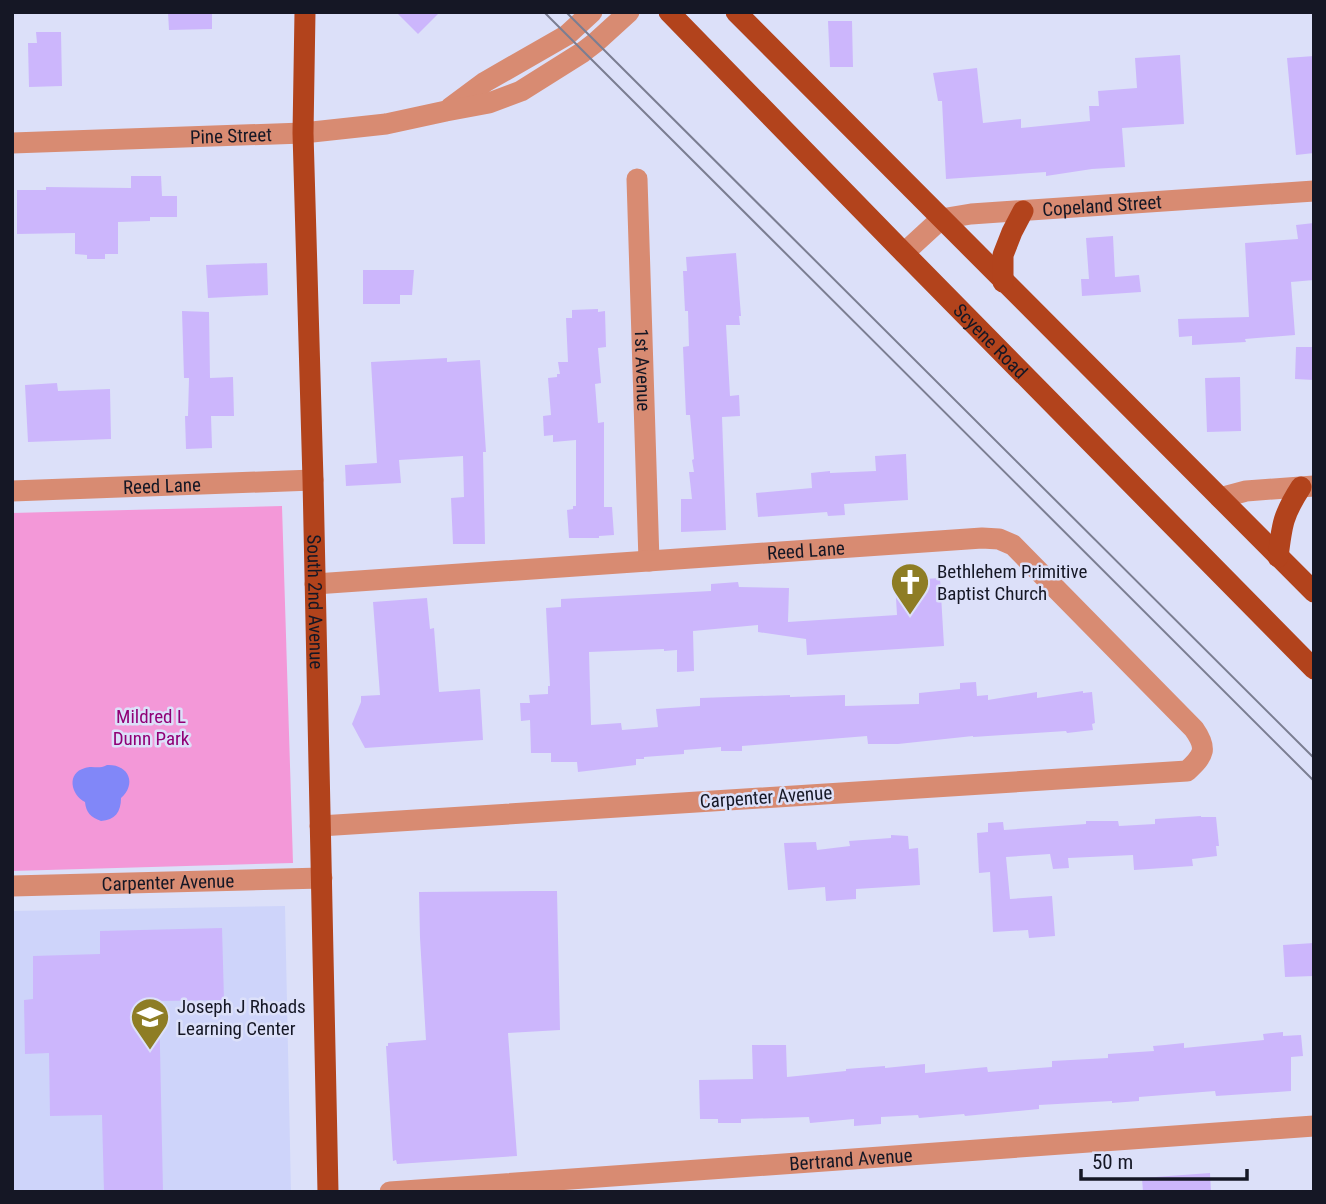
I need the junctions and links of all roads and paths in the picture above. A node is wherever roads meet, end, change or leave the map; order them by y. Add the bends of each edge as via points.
1 (305, 12) edge
2 (592, 12) edge
3 (629, 12) edge
4 (669, 12) edge
5 (736, 12) edge
6 (446, 111) junction
7 (303, 133) junction
8 (12, 143) edge
9 (637, 179) dead end
10 (1314, 191) edge
11 (1023, 211) junction
12 (941, 219) junction
13 (904, 253) junction
14 (1003, 282) junction
15 (313, 480) junction
16 (1307, 487) edge
17 (12, 491) edge
18 (1220, 498) junction
19 (1279, 557) junction
20 (649, 561) junction
21 (315, 584) junction
22 (1314, 592) edge
23 (1314, 668) edge
24 (1203, 751) joint
25 (320, 825) junction
26 (322, 878) junction
27 (12, 886) edge
28 (1314, 1126) edge
29 (328, 1192) edge
30 (390, 1192) edge

1 - 7 main road, South 2nd Avenue
2 - 6 street, Pine Street via 567,36 485,82
3 - 6 street, Pine Street via 596,42 521,91
4 - 13 main road, Scyene Road
5 - 12 main road
6 - 7 street, Pine Street via 386,124
7 - 8 street, Pine Street
7 - 15 main road, South 2nd Avenue
9 - 20 street, 1st Avenue
10 - 11 street, Copeland Street
11 - 12 street, Copeland Street
11 - 14 main road via 1003,255
12 - 13 street
12 - 14 main road
13 - 23 main road, Scyene Road
14 - 18 main road
15 - 17 street, Reed Lane
15 - 21 main road, South 2nd Avenue
16 - 18 street via 1246,491
16 - 19 main road via 1289,506
18 - 19 main road
19 - 22 main road
20 - 21 street, Reed Lane
20 - 24 street, Reed Lane via 999,539 1013,545 1194,729
21 - 25 main road, South 2nd Avenue
24 - 25 street, Carpenter Avenue via 1187,771
25 - 26 main road, South 2nd Avenue
26 - 27 street, Carpenter Avenue
26 - 29 main road, South 2nd Avenue
28 - 30 street, Bertrand Avenue

